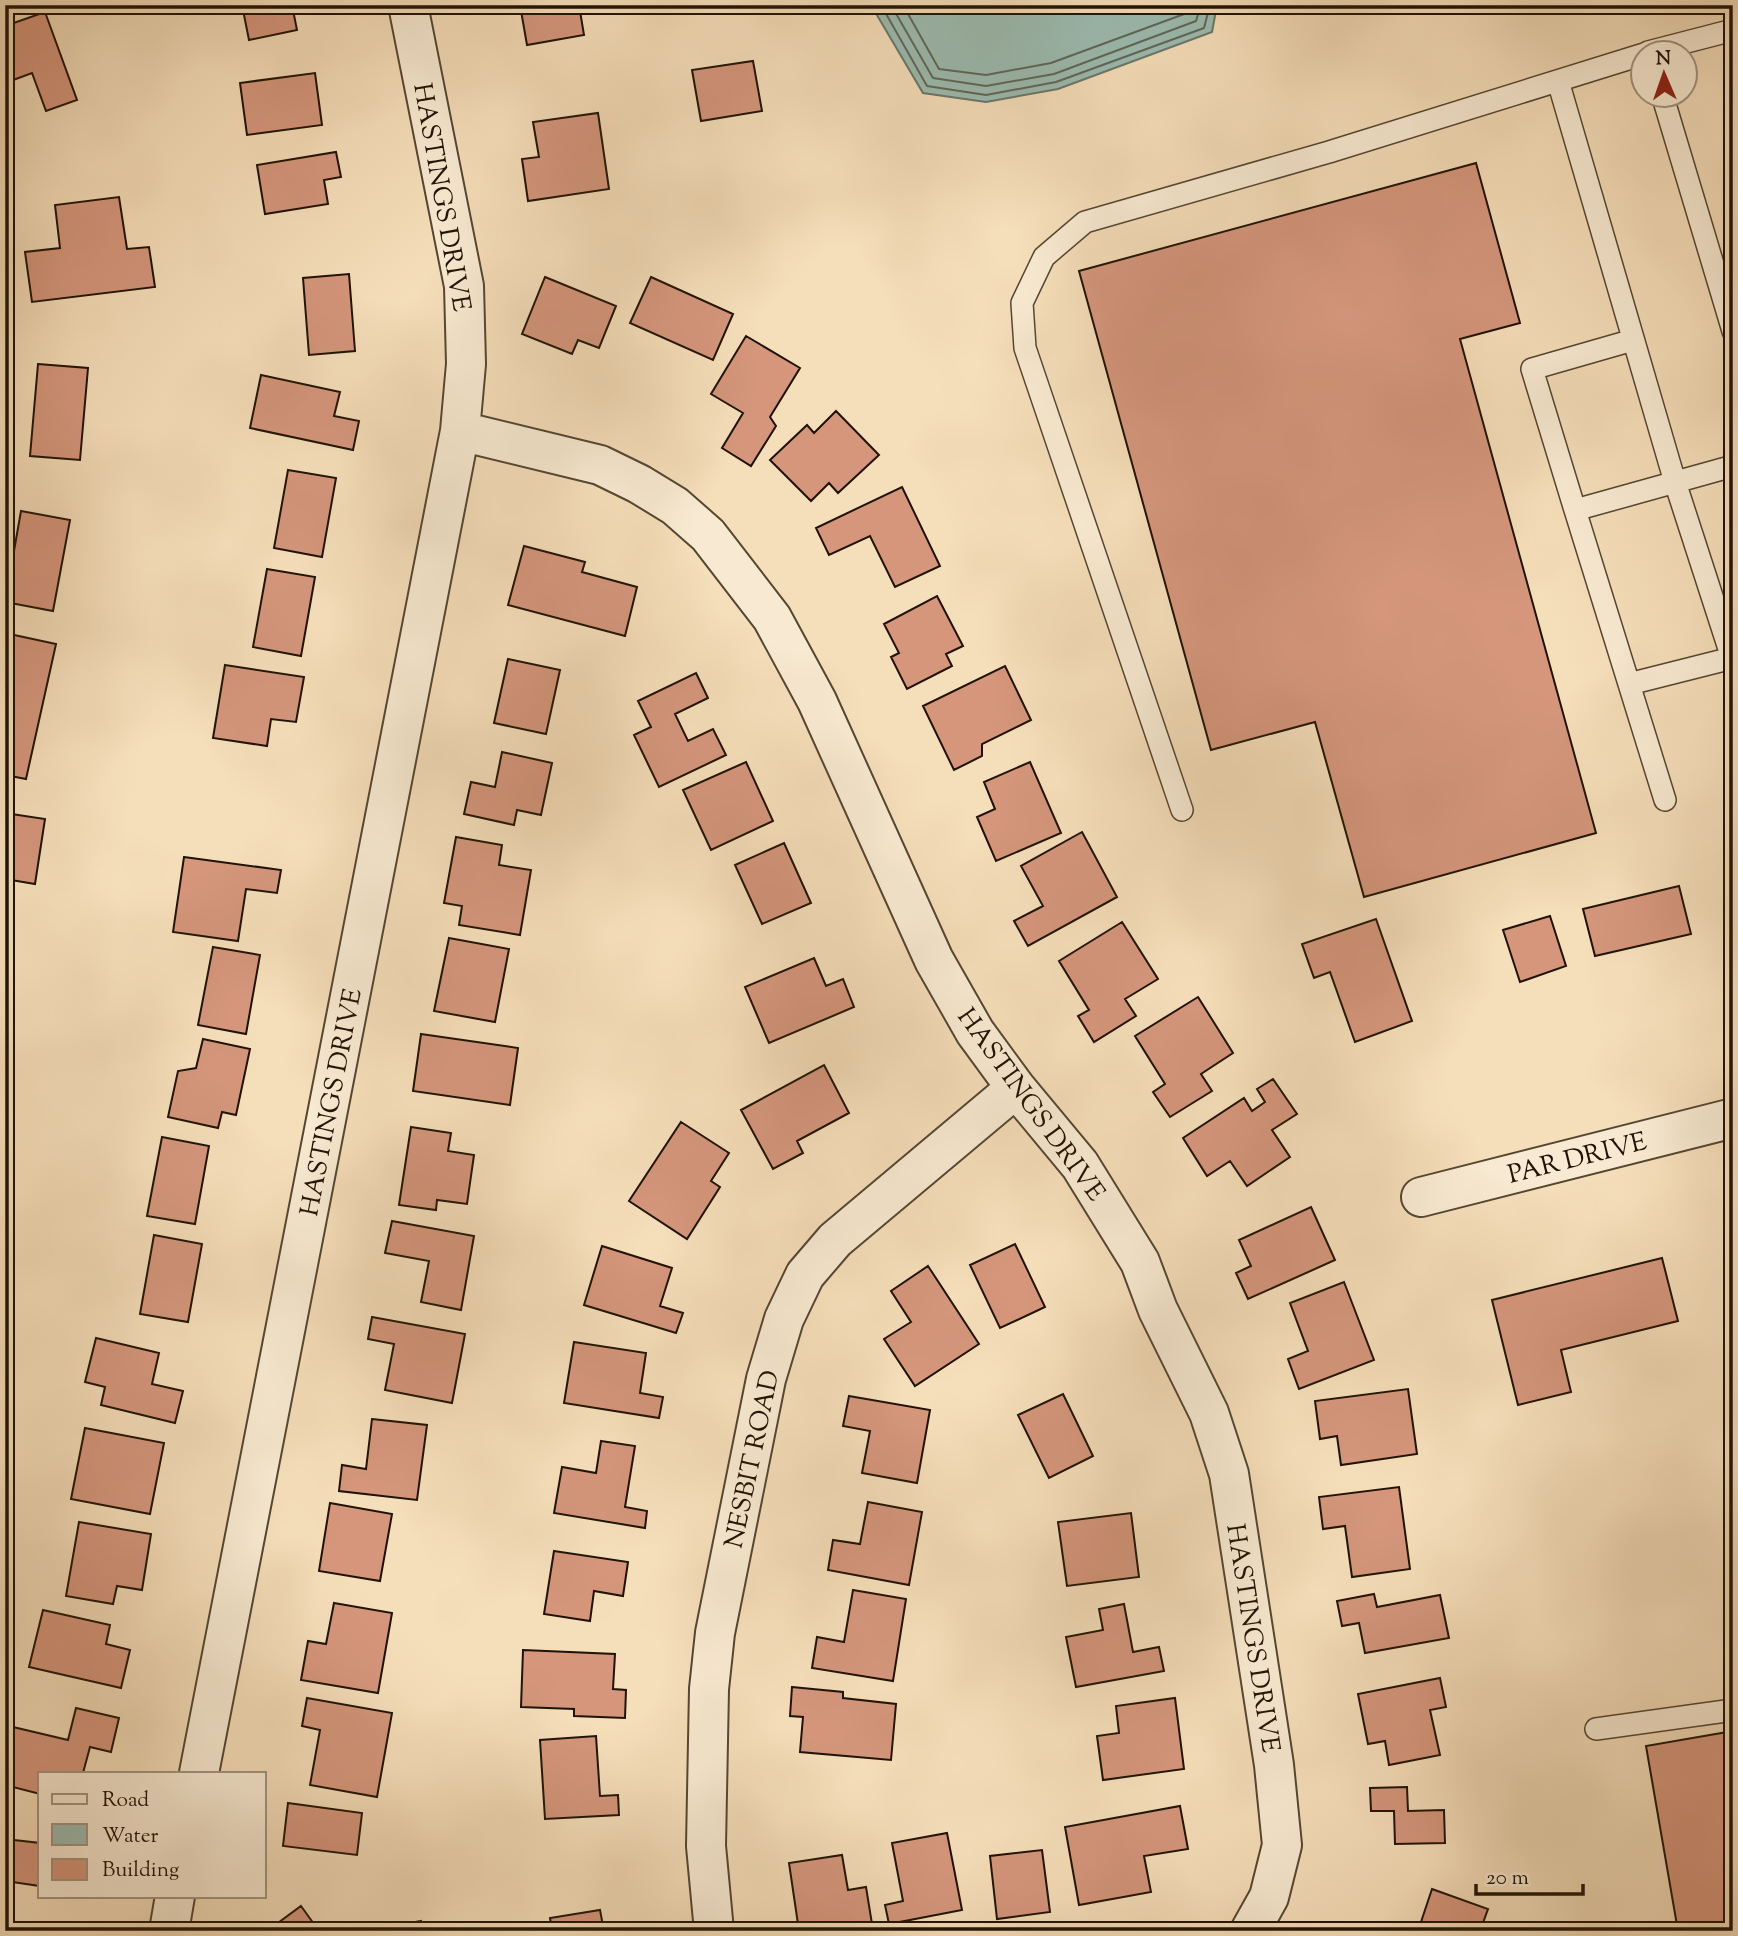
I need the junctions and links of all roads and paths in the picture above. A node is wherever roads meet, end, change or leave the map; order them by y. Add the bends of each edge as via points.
1 (408, 5) edge
2 (1733, 30) edge
3 (1700, 39) edge
4 (1630, 58) edge
5 (1558, 81) junction
6 (1666, 108) edge
7 (1733, 331) edge
8 (1633, 340) junction
9 (460, 432) junction
10 (1733, 466) edge
11 (1675, 482) junction
12 (1575, 510) junction
13 (1732, 658) edge
14 (1629, 684) junction
15 (1665, 800) dead end
16 (1182, 810) dead end
17 (1016, 1088) junction
18 (1733, 1118) edge
19 (1422, 1197) dead end
20 (1733, 1710) edge
21 (1597, 1729) dead end
22 (199, 1772) edge
23 (175, 1898) edge
24 (169, 1931) edge
25 (715, 1931) edge
26 (1250, 1931) edge

1 - 9 street, HASTINGS DRIVE via 464,286 466,364
2 - 3 lane
4 - 5 lane
5 - 8 lane
5 - 16 lane via 1085,222 1044,257 1022,303 1025,348
6 - 7 lane
8 - 11 lane
8 - 12 lane via 1532,369
9 - 17 street, HASTINGS DRIVE via 600,465 675,506 708,535 772,618 817,701 934,960 975,1032
9 - 22 street, HASTINGS DRIVE
10 - 11 lane
11 - 12 lane
11 - 13 lane
12 - 14 lane
13 - 14 lane
14 - 15 lane
17 - 25 street, NESBIT ROAD via 835,1240 805,1275 784,1319 766,1379 715,1633 709,1689 706,1846
17 - 26 street, HASTINGS DRIVE via 1080,1166 1140,1262 1158,1310 1209,1413 1229,1474 1282,1845 1269,1897
18 - 19 street, PAR DRIVE
20 - 21 lane
23 - 24 street

